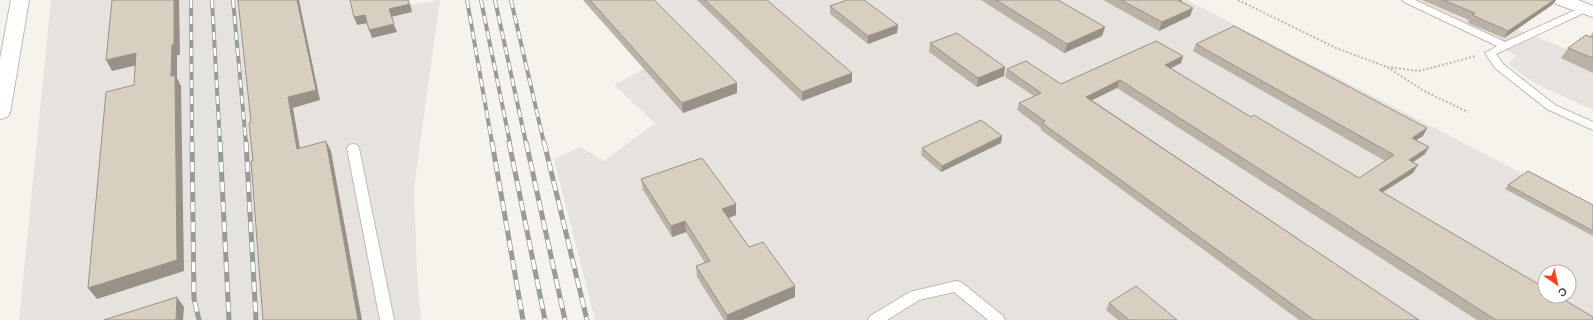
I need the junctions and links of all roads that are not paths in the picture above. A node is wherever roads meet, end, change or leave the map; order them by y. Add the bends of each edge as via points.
1 (20, 0) edge
2 (1407, 0) edge
3 (1562, 0) edge
4 (1589, 11) edge
5 (1505, 46) junction
6 (1, 106) edge
7 (1593, 126) edge
8 (353, 148) dead end
9 (387, 320) edge
10 (875, 320) edge
11 (998, 320) edge

1 - 6 street
2 - 5 lane
3 - 4 street
4 - 5 lane
5 - 7 lane via 1490,53 1499,66 1551,107
8 - 9 lane
10 - 11 lane via 915,296 956,286

